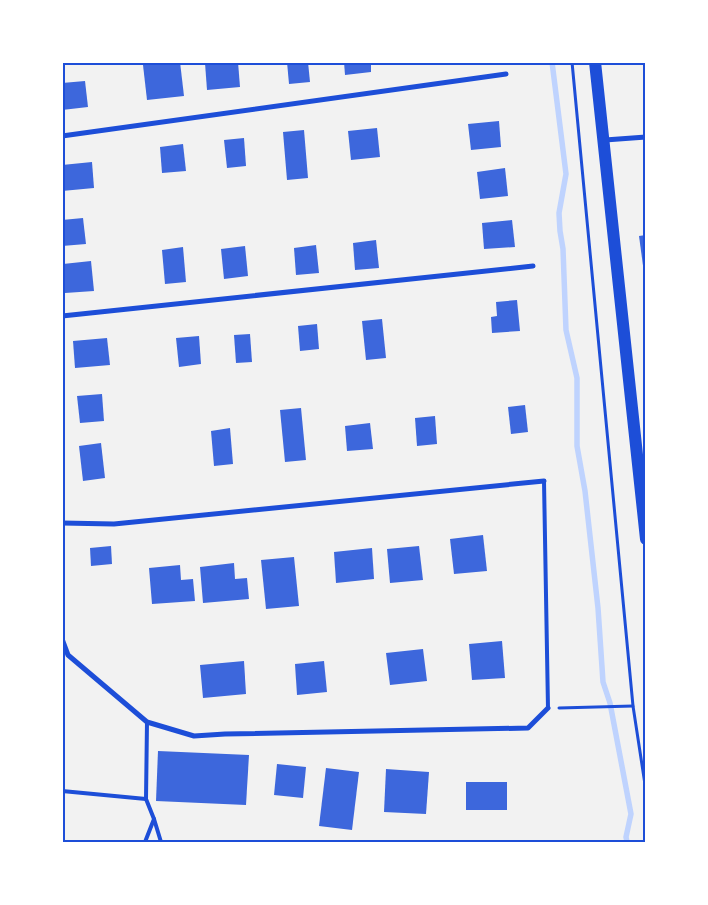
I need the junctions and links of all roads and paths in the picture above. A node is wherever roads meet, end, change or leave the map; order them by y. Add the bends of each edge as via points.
1 (572, 62) edge
2 (595, 62) edge
3 (506, 74) dead end
4 (62, 136) edge
5 (646, 137) edge
6 (604, 140) junction
7 (533, 266) dead end
8 (62, 316) edge
9 (639, 436) edge
10 (544, 481) joint
11 (62, 523) edge
12 (646, 539) edge
13 (62, 639) edge
14 (633, 706) junction
15 (548, 708) junction
16 (147, 722) junction
17 (62, 791) edge
18 (646, 792) edge
19 (146, 799) junction
20 (154, 819) junction
21 (145, 842) edge
22 (161, 842) edge

1 - 14 path
2 - 6 main road
3 - 4 street
5 - 6 street
6 - 9 main road
7 - 8 street
9 - 12 main road
10 - 11 street via 114,524
10 - 15 lane
13 - 16 street via 68,656
14 - 15 path
14 - 18 path
15 - 16 street via 528,728 194,736
16 - 19 lane
17 - 19 lane
19 - 20 lane
20 - 21 lane
20 - 22 lane

